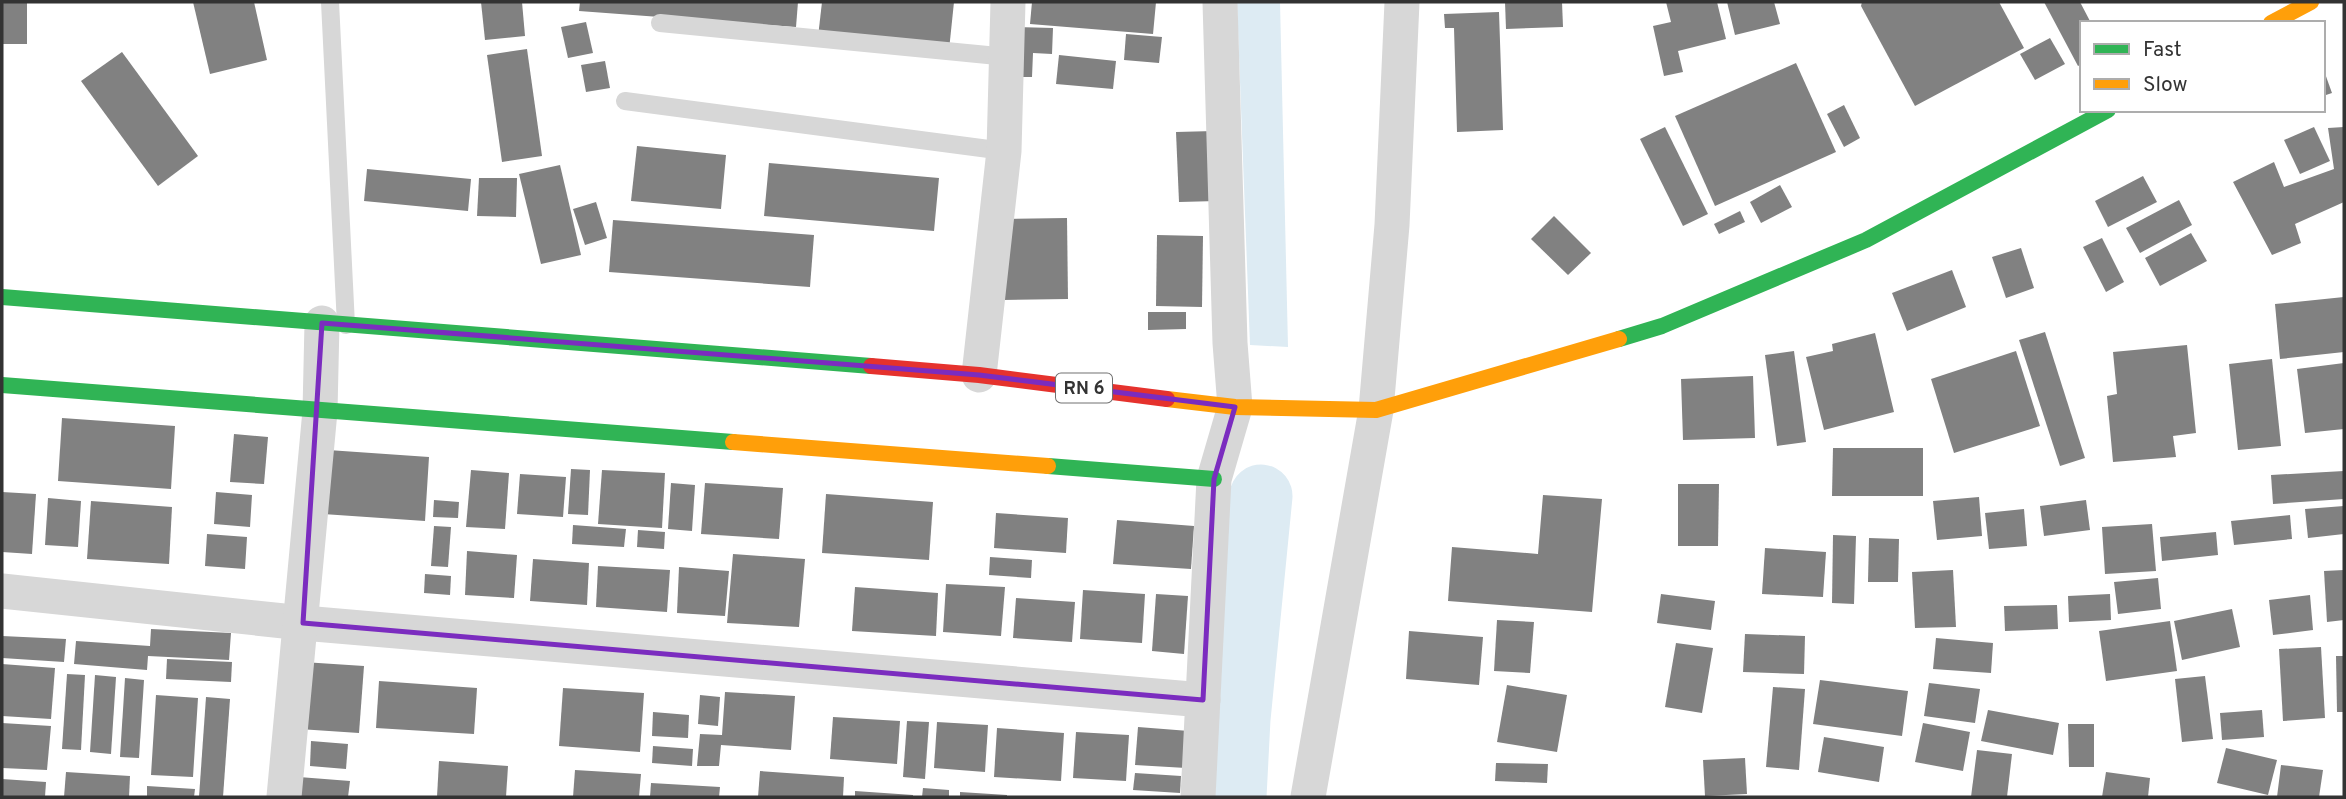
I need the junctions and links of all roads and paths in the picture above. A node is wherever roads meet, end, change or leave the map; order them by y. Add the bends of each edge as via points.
1 (330, 2) edge
2 (1008, 2) edge
3 (1220, 2) edge
4 (1402, 2) edge
5 (2305, 3) edge
6 (2274, 21) edge
7 (660, 23) dead end
8 (1008, 57) junction
9 (625, 101) dead end
10 (2104, 112) edge
11 (1004, 151) junction
12 (2, 297) edge
13 (334, 324) junction
14 (979, 375) junction
15 (2, 385) edge
16 (1235, 407) junction
17 (1376, 410) junction
18 (320, 411) junction
19 (1214, 480) junction
20 (2, 591) edge
21 (303, 623) junction
22 (1203, 700) junction
23 (284, 797) edge
24 (1198, 797) edge
25 (1308, 797) edge

1 - 13 lane
2 - 8 street
3 - 16 street
4 - 17 street via 1392,225
5 - 6 main road
7 - 8 lane
8 - 11 street
9 - 11 lane
10 - 17 main road, RN 6 via 1866,240 1662,326
11 - 14 street
12 - 13 main road, RN 6
13 - 14 main road, RN 6
13 - 18 street
14 - 16 main road, RN 6
15 - 18 main road
16 - 17 main road, RN 6
16 - 19 street
17 - 25 street
18 - 19 main road
18 - 21 street
19 - 22 street
20 - 21 street
21 - 22 street
21 - 23 street
22 - 24 street

